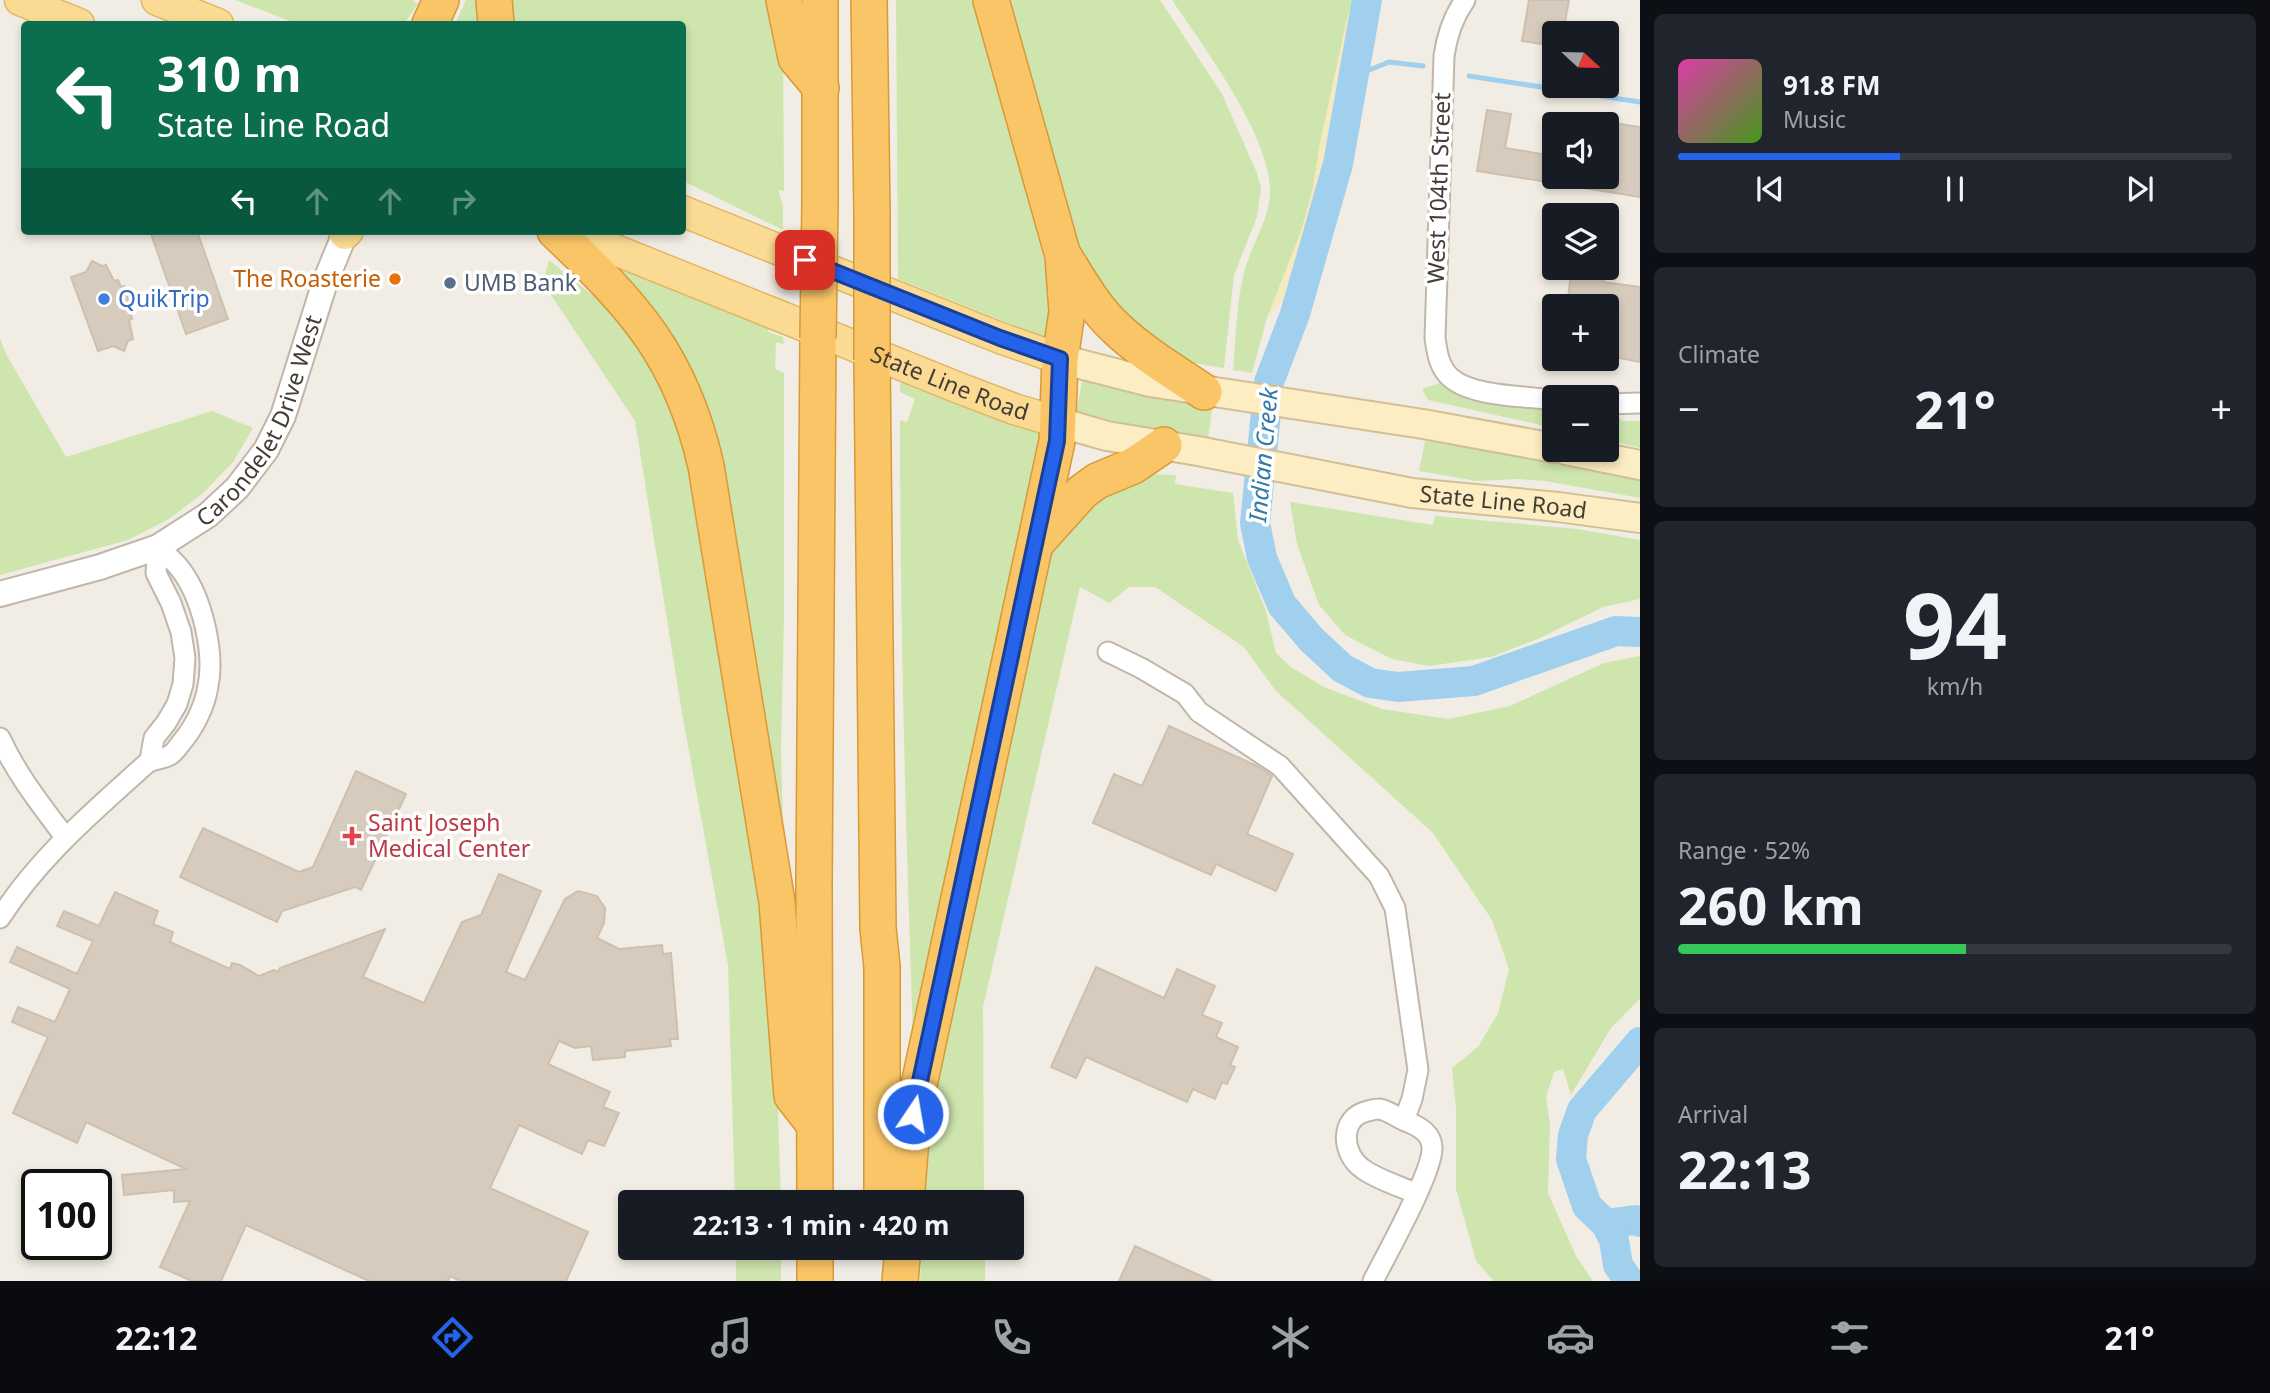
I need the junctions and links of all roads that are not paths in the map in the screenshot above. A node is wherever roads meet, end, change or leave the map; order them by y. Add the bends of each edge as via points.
1 (20, 0) edge
2 (157, 0) edge
3 (441, 0) edge
4 (494, 0) edge
5 (784, 0) edge
6 (820, 0) edge
7 (869, 0) edge
8 (991, 0) edge
9 (1465, 0) edge
10 (72, 21) edge
11 (210, 21) edge
12 (431, 21) edge
13 (496, 21) edge
14 (821, 88) junction
15 (686, 213) edge
16 (345, 235) edge
17 (559, 235) edge
18 (578, 235) edge
19 (1063, 256) junction
20 (1060, 359) junction
21 (1204, 391) junction
22 (1542, 399) edge
23 (1640, 403) edge
24 (1619, 404) edge
25 (1058, 422) junction
26 (1164, 445) junction
27 (1542, 445) edge
28 (1619, 461) edge
29 (1640, 465) edge
30 (1640, 518) edge
31 (1035, 544) junction
32 (158, 547) junction
33 (0, 594) edge
34 (1108, 652) dead end
35 (0, 738) edge
36 (65, 837) junction
37 (0, 918) edge
38 (1404, 1121) junction
39 (814, 1124) junction
40 (815, 1190) edge
41 (881, 1190) edge
42 (907, 1190) edge
43 (1417, 1194) junction
44 (815, 1260) edge
45 (881, 1260) edge
46 (902, 1260) edge
47 (815, 1281) edge
48 (880, 1281) edge
49 (901, 1281) edge
50 (1373, 1281) edge

1 - 10 main road
2 - 11 main road
3 - 12 highway
4 - 13 highway
5 - 14 highway via 796,58
6 - 14 highway
7 - 41 highway, bridge
8 - 19 highway
9 - 22 street, West 104th Street via 1447,34 1441,111 1437,358 1449,377 1464,386
14 - 39 highway, bridge
15 - 20 main road
16 - 32 street, Carondelet Drive West via 325,282 283,416 266,450 237,488 208,515
17 - 39 highway via 641,320 673,372 698,429 777,902 792,1096
18 - 25 main road, State Line Road via 959,388
19 - 20 highway via 1067,312
19 - 21 highway via 1115,328
20 - 21 main road via 1119,376
20 - 25 highway
21 - 27 main road
23 - 24 street
25 - 26 main road, State Line Road
25 - 31 highway
26 - 30 main road, State Line Road via 1412,494
26 - 31 highway via 1082,492
28 - 29 main road
31 - 42 highway via 913,1114
32 - 33 street, Carondelet Drive West
32 - 36 street via 156,573 175,612 185,658 177,704 154,738 150,760
34 - 38 street via 1185,694 1199,712 1280,766 1380,877 1395,908 1418,1070
35 - 36 street via 11,762
36 - 37 street via 30,875
38 - 43 street via 1421,1127 1432,1148
38 - 43 street via 1378,1109 1360,1113 1348,1125 1345,1139 1361,1169
39 - 40 highway
43 - 50 street
44 - 47 highway
45 - 48 highway
46 - 49 highway

